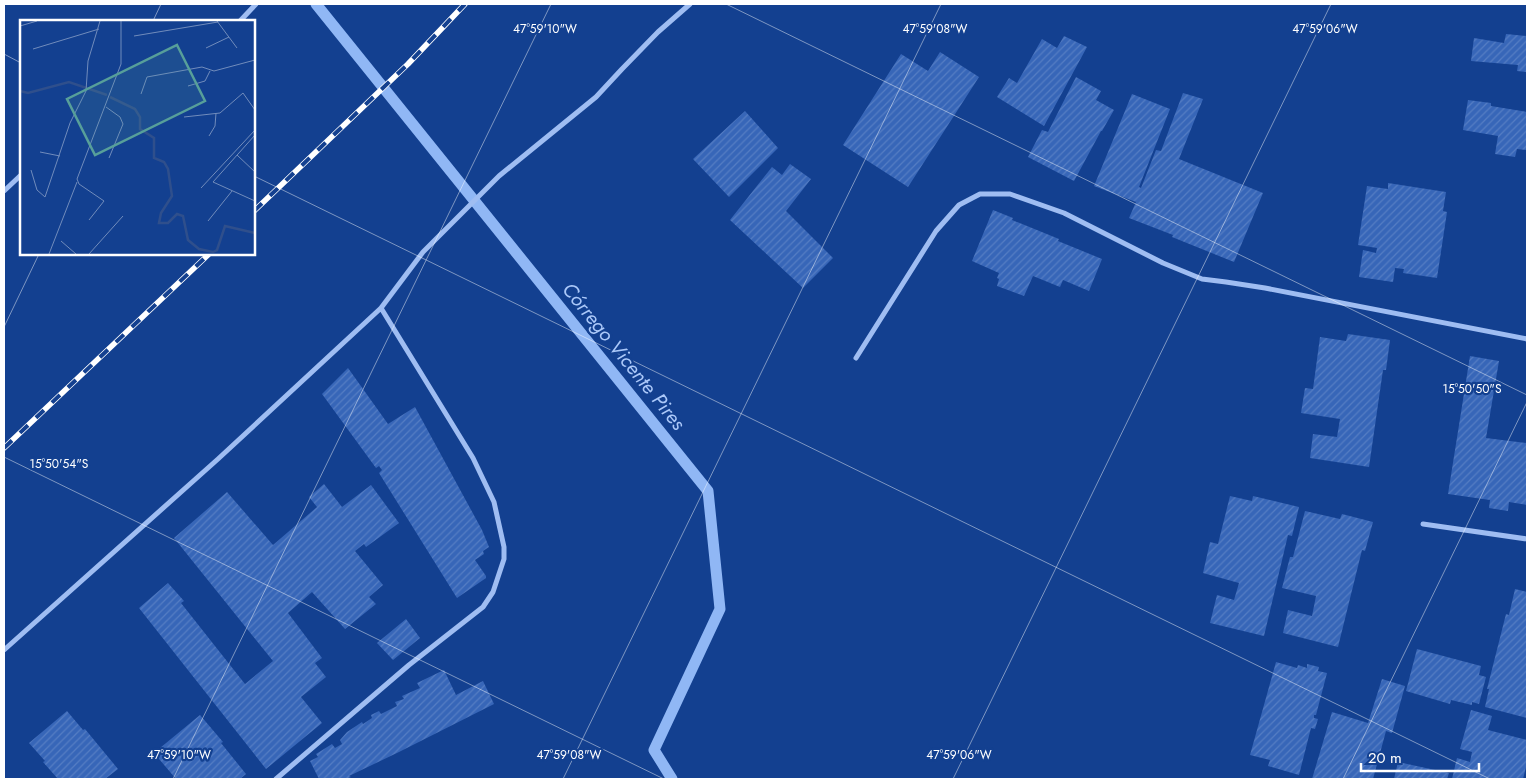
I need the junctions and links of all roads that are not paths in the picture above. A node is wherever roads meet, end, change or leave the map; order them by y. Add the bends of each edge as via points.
1 (256, 4) edge
2 (690, 4) edge
3 (241, 20) edge
4 (20, 175) edge
5 (4, 191) edge
6 (381, 308) junction
7 (1527, 339) edge
8 (856, 358) dead end
9 (1424, 524) dead end
10 (1527, 539) edge
11 (4, 650) edge
12 (276, 779) edge

1 - 3 street
2 - 6 street via 658,32 596,97 499,176 450,224 423,252
4 - 5 street
6 - 11 street
6 - 12 street via 485,480 494,502 504,559 493,592 483,606
7 - 8 street via 1265,288 1202,279 1064,213 1010,194 980,194 959,205 936,231
9 - 10 street

